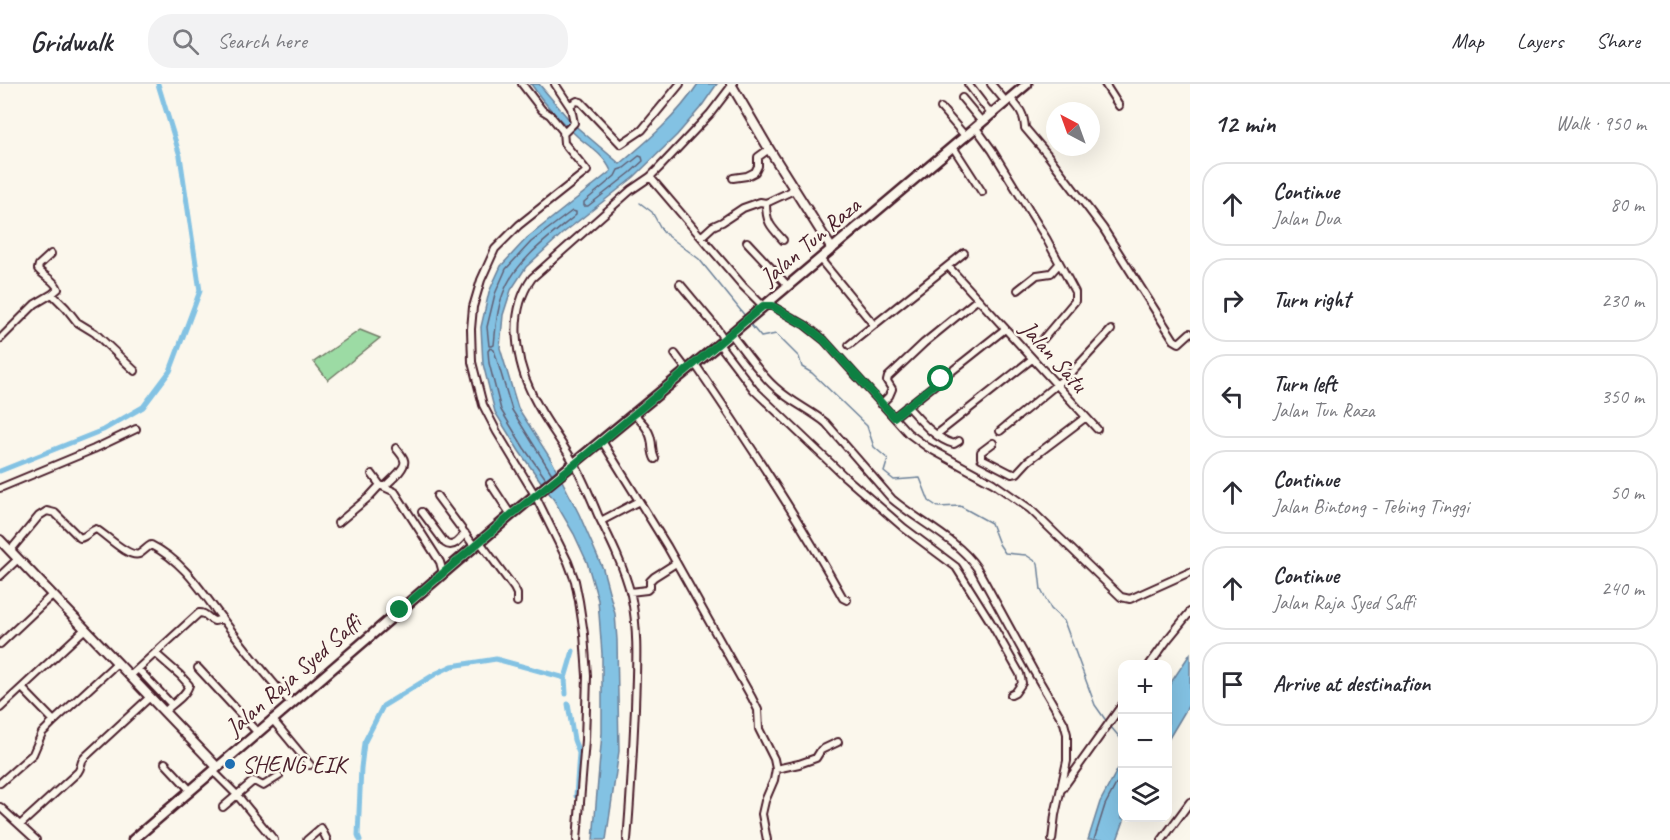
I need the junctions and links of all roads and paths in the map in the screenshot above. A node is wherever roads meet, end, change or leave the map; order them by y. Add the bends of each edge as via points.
1 (522, 84) edge
2 (555, 84) edge
3 (680, 84) edge
4 (968, 84) edge
5 (992, 84) edge
6 (1105, 84) edge
7 (732, 85) edge
8 (1024, 85) edge
9 (962, 98) dead end
10 (1009, 100) junction
11 (570, 105) junction
12 (1119, 106) dead end
13 (941, 108) dead end
14 (992, 114) junction
15 (979, 125) junction
16 (569, 129) junction
17 (966, 137) junction
18 (953, 147) junction
19 (769, 149) junction
20 (650, 177) junction
21 (734, 178) dead end
22 (794, 190) junction
23 (982, 192) dead end
24 (766, 202) junction
25 (702, 236) junction
26 (783, 240) dead end
27 (747, 242) dead end
28 (832, 249) junction
29 (964, 253) dead end
30 (51, 254) dead end
31 (820, 259) junction
32 (1059, 264) junction
33 (948, 266) junction
34 (680, 284) dead end
35 (788, 286) junction
36 (1018, 290) dead end
37 (52, 294) junction
38 (978, 299) junction
39 (763, 306) junction
40 (874, 324) junction
41 (1005, 329) junction
42 (1111, 330) dead end
43 (1190, 333) edge
44 (0, 339) edge
45 (724, 339) junction
46 (1043, 339) dead end
47 (849, 345) dead end
48 (675, 354) dead end
49 (1032, 359) junction
50 (695, 364) junction
51 (687, 370) junction
52 (135, 371) dead end
53 (1056, 386) junction
54 (881, 404) junction
55 (907, 406) junction
56 (634, 414) junction
57 (894, 417) junction
58 (1086, 417) junction
59 (136, 429) dead end
60 (1097, 429) dead end
61 (1000, 431) dead end
62 (936, 435) junction
63 (602, 441) junction
64 (959, 441) dead end
65 (993, 443) dead end
66 (396, 448) dead end
67 (655, 459) dead end
68 (575, 464) junction
69 (372, 474) dead end
70 (490, 483) dead end
71 (382, 486) junction
72 (0, 488) edge
73 (536, 495) junction
74 (437, 496) dead end
75 (639, 501) junction
76 (422, 512) dead end
77 (511, 515) junction
78 (601, 521) junction
79 (338, 523) dead end
80 (465, 533) junction
81 (0, 540) edge
82 (478, 544) junction
83 (10, 550) junction
84 (18, 559) junction
85 (676, 563) junction
86 (1190, 572) edge
87 (443, 573) junction
88 (0, 576) edge
89 (630, 592) junction
90 (52, 595) junction
91 (847, 600) dead end
92 (517, 602) dead end
93 (1190, 612) edge
94 (222, 618) junction
95 (85, 629) junction
96 (0, 644) edge
97 (155, 653) junction
98 (1153, 660) edge
99 (117, 663) junction
100 (138, 669) junction
101 (198, 669) dead end
102 (130, 676) junction
103 (22, 688) junction
104 (1011, 695) dead end
105 (150, 697) junction
106 (291, 703) junction
107 (171, 705) junction
108 (0, 708) edge
109 (1118, 711) edge
110 (164, 712) junction
111 (272, 719) junction
112 (54, 721) junction
113 (257, 732) junction
114 (838, 742) dead end
115 (165, 763) dead end
116 (310, 765) dead end
117 (215, 769) junction
118 (776, 769) junction
119 (279, 776) dead end
120 (0, 783) edge
121 (190, 790) junction
122 (1059, 791) junction
123 (237, 795) junction
124 (1190, 802) edge
125 (0, 807) edge
126 (223, 807) dead end
127 (20, 825) junction
128 (36, 840) edge
129 (133, 840) edge
130 (274, 840) edge
131 (307, 840) edge
132 (327, 840) edge
133 (577, 840) edge
134 (627, 840) edge
135 (767, 840) edge
136 (1052, 840) edge
137 (1162, 840) edge

1 - 16 street via 542,110
2 - 11 street
3 - 11 street via 642,130 621,144 581,102
4 - 14 street
5 - 10 street
6 - 12 street
7 - 19 street
7 - 20 street
8 - 10 main road, Jalan Tun Raza
9 - 15 street
10 - 14 main road, Jalan Tun Raza
10 - 43 street via 1026,121 1025,128 1102,228 1174,340 1179,343
11 - 16 street via 573,112
13 - 17 street
14 - 15 main road, Jalan Tun Raza
15 - 17 main road, Jalan Tun Raza
15 - 32 street
16 - 73 street via 564,143 587,172 507,235 495,249 481,280 471,329 472,362 483,405
17 - 18 main road, Jalan Tun Raza
18 - 23 street
18 - 28 main road, Jalan Tun Raza
19 - 21 street via 758,158 755,172
19 - 22 street
20 - 25 street
20 - 68 street via 537,272 528,283 520,306 517,345 527,384
22 - 24 street
22 - 28 street
24 - 25 street via 743,208
24 - 26 street via 769,225
25 - 39 street
27 - 35 street
28 - 31 main road, Jalan Tun Raza
29 - 33 street
30 - 37 street via 38,269 56,284 58,289
31 - 35 main road, Jalan Tun Raza
31 - 40 street
32 - 36 street via 1051,273 1037,275
32 - 46 street via 1076,297
33 - 38 street, Jalan Satu
33 - 40 street
34 - 45 street
35 - 39 main road, Jalan Tun Raza
37 - 44 street via 35,304
37 - 52 street via 77,322 95,333
38 - 41 street, Jalan Satu
38 - 54 street via 888,377 892,389
39 - 45 main road, Jalan Tun Raza
39 - 54 street via 772,306 824,340
40 - 47 street
41 - 49 street, Jalan Satu
41 - 55 street
42 - 53 street
45 - 50 main road, Jalan Tun Raza
45 - 104 street via 754,390 856,488 956,567 1020,674 1022,683
45 - 122 street via 786,397 826,423 891,499 969,557 1064,723 1067,761
48 - 51 street
49 - 53 street, Jalan Satu
49 - 62 street
50 - 51 main road, Jalan Tun Raza
50 - 91 street
51 - 56 main road, Jalan Tun Raza
53 - 58 street, Jalan Satu
53 - 61 street
54 - 57 street
55 - 57 street
55 - 62 street
56 - 63 main road, Jalan Tun Raza
56 - 67 street via 647,429
57 - 86 street via 927,447 993,483 1033,511 1123,598 1130,599
58 - 60 street, Jalan Satu
58 - 65 street via 1017,473 981,459 981,452
59 - 72 street
62 - 64 street via 951,444
63 - 68 main road, Jalan Tun Raza
63 - 75 street
66 - 71 street via 405,465
68 - 73 main road, Jalan Tun Raza
68 - 78 street
69 - 71 street
70 - 77 street
71 - 79 street
71 - 87 street via 395,492 440,562
73 - 77 main road, Jalan Raja Syed Saffi
73 - 133 street via 575,581 584,634 586,703
74 - 80 street
75 - 78 street
75 - 85 street
76 - 80 street via 448,546
77 - 82 main road, Jalan Raja Syed Saffi
78 - 89 street
80 - 82 street
81 - 83 street
82 - 87 main road, Jalan Raja Syed Saffi
82 - 92 street via 514,588
83 - 84 street
83 - 94 street via 41,514 50,511 80,538 96,529 135,554 151,544 166,553 192,577
84 - 88 street
84 - 90 street
85 - 89 street via 654,577 647,590
85 - 118 street via 758,710 759,729
87 - 106 main road, Jalan Raja Syed Saffi
89 - 134 street via 637,664
90 - 95 street
90 - 96 street
93 - 98 street
94 - 97 street via 213,621 199,613
94 - 106 street
95 - 99 street
95 - 103 street
97 - 100 street
97 - 107 street via 189,686
99 - 102 street
99 - 112 street
100 - 102 street
100 - 107 street
101 - 113 street
102 - 105 street
103 - 108 street
103 - 112 street
105 - 110 street
105 - 127 street
106 - 111 main road, Jalan Raja Syed Saffi
107 - 110 street
109 - 122 street
110 - 117 street
111 - 113 main road, Jalan Raja Syed Saffi
111 - 116 street
112 - 120 street via 42,733 32,756
113 - 117 main road, Jalan Raja Syed Saffi
114 - 118 street via 821,750 816,758
115 - 121 street
117 - 121 main road, Jalan Raja Syed Saffi
117 - 123 street
118 - 135 street via 762,814
119 - 123 street via 262,786 254,781
121 - 129 main road, Jalan Raja Syed Saffi
122 - 136 street
123 - 126 street
123 - 130 street
124 - 137 street
125 - 127 street
127 - 128 street
131 - 132 street via 321,828

